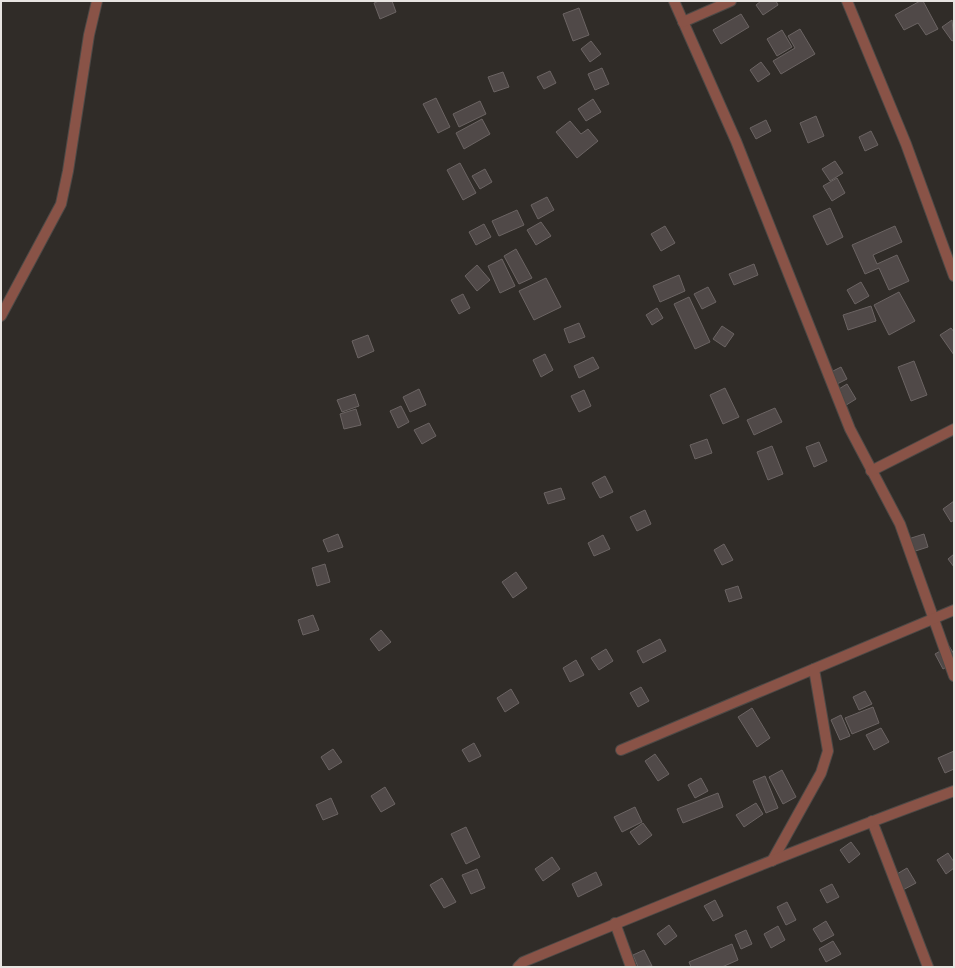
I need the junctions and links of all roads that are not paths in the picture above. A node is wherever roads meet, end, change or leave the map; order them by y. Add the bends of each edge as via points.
1 (97, 1) edge
2 (674, 1) edge
3 (731, 1) edge
4 (847, 1) edge
5 (683, 22) junction
6 (954, 276) edge
7 (1, 316) edge
8 (954, 429) edge
9 (871, 472) junction
10 (954, 610) edge
11 (933, 619) junction
12 (814, 669) junction
13 (954, 676) edge
14 (621, 750) dead end
15 (954, 791) edge
16 (872, 821) junction
17 (772, 861) junction
18 (615, 923) junction
19 (518, 967) edge
20 (631, 967) edge
21 (928, 967) edge

1 - 7 street via 61,204
2 - 5 street
3 - 5 street
4 - 6 street via 906,144
5 - 9 street via 736,141 850,429
8 - 9 street
9 - 11 street via 900,524
10 - 11 street
11 - 12 street
11 - 13 street
12 - 14 street
12 - 17 street via 828,751 821,773
15 - 16 street
16 - 17 street
16 - 21 street
17 - 18 street
18 - 19 street via 523,962
18 - 20 street

